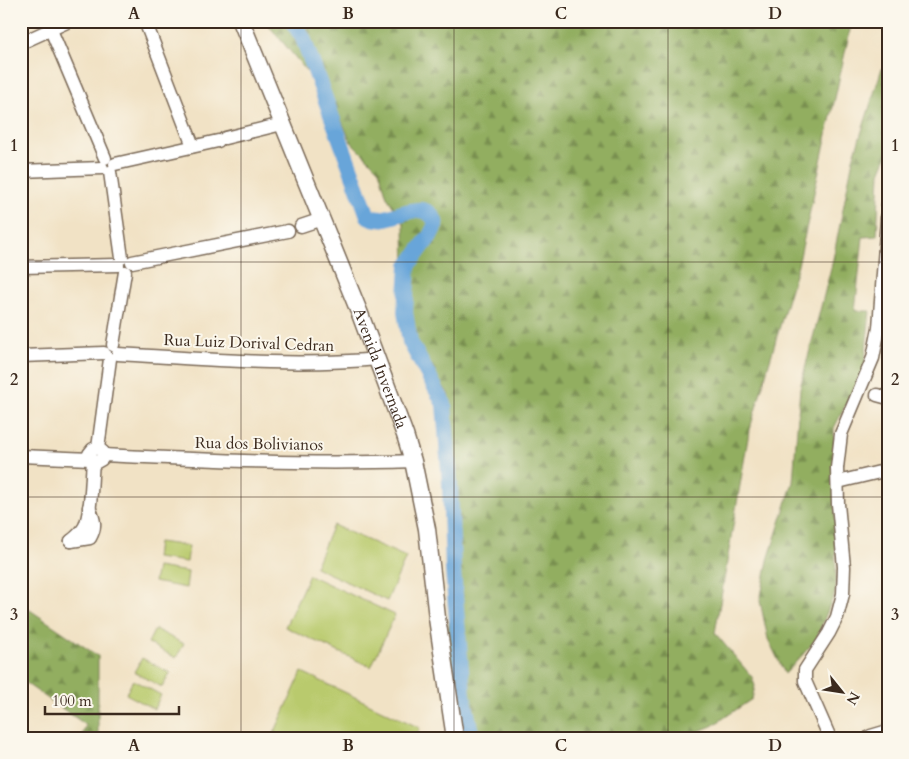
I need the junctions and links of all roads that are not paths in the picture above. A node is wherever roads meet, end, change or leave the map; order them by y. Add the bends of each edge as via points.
1 (69, 21) edge
2 (145, 21) edge
3 (241, 21) edge
4 (51, 30) junction
5 (21, 43) edge
6 (282, 124) junction
7 (193, 146) junction
8 (108, 165) junction
9 (21, 171) edge
10 (888, 205) edge
11 (322, 219) junction
12 (301, 226) dead end
13 (288, 231) dead end
14 (124, 264) junction
15 (21, 267) edge
16 (111, 353) junction
17 (21, 356) edge
18 (378, 359) junction
19 (21, 456) edge
20 (96, 456) junction
21 (413, 461) junction
22 (888, 470) edge
23 (838, 482) junction
24 (89, 507) dead end
25 (888, 734) edge
26 (455, 736) edge
27 (830, 738) edge
28 (871, 738) edge
29 (884, 738) edge

1 - 4 street
2 - 7 street
3 - 6 main road, Avenida Invernada
4 - 5 street
4 - 8 street
6 - 7 street
6 - 11 main road, Avenida Invernada
7 - 8 street
8 - 9 street
8 - 14 street
10 - 23 street via 879,328 873,358 842,434
11 - 12 street
11 - 18 main road, Avenida Invernada
13 - 14 street
14 - 15 street
14 - 16 street
16 - 17 street, Rua Luiz Dorival Cedran
16 - 18 street, Rua Luiz Dorival Cedran via 236,362 340,363
16 - 20 street
18 - 21 main road, Avenida Invernada
19 - 20 street, Rua dos Bolivianos
20 - 21 street, Rua dos Bolivianos via 245,462
20 - 24 street
21 - 26 main road, Avenida Invernada via 427,529
22 - 23 street
23 - 27 street via 843,594 837,617 807,666 804,679
25 - 28 main road
25 - 29 main road

